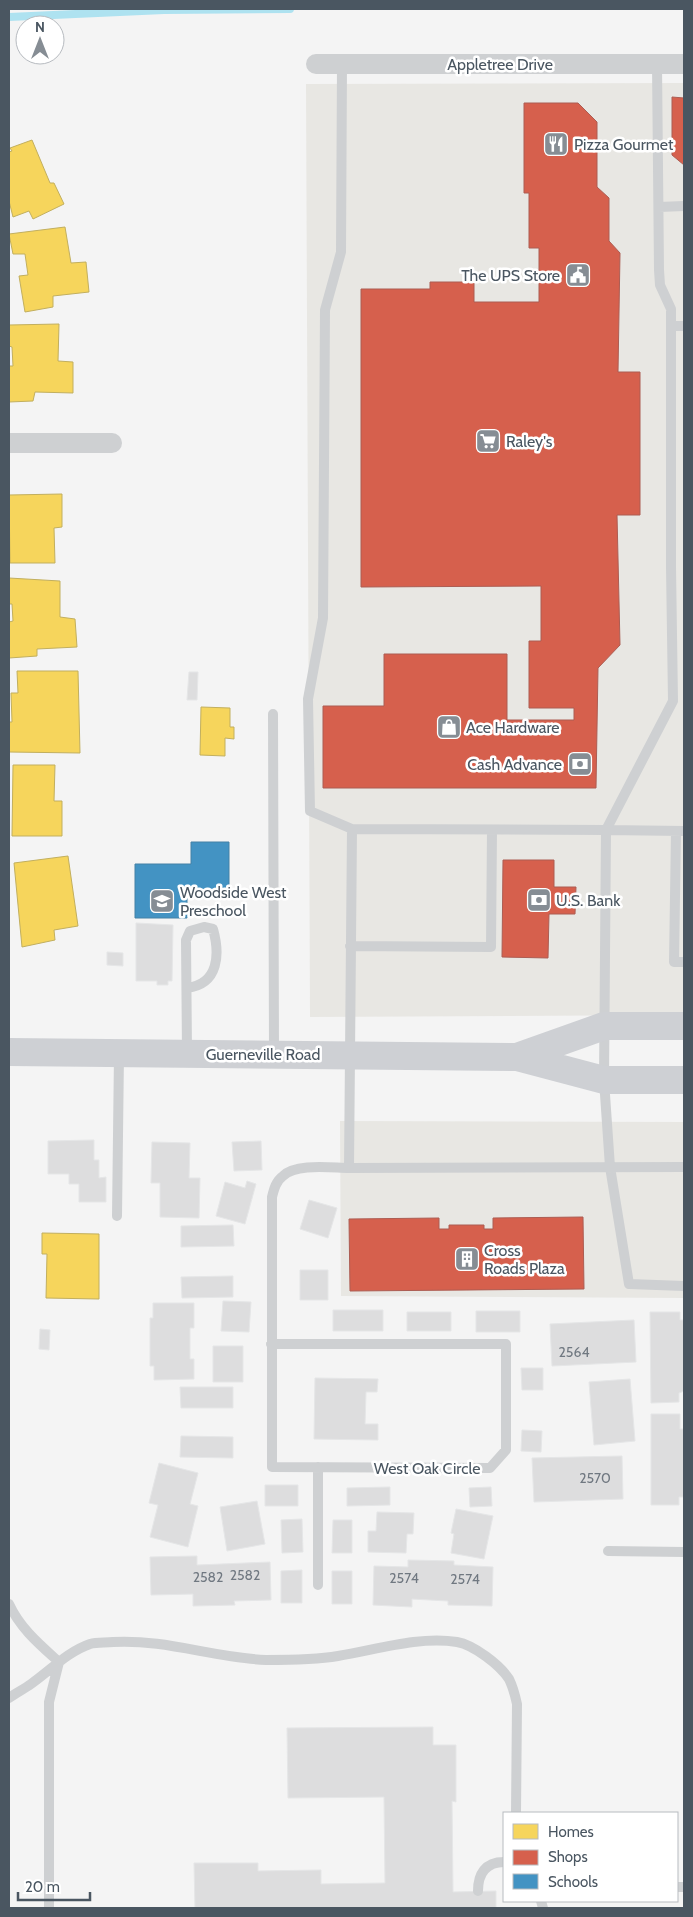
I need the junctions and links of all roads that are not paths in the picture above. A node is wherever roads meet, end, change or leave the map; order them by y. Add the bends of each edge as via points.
1 (316, 64) dead end
2 (342, 64) junction
3 (657, 64) junction
4 (684, 64) edge
5 (659, 206) junction
6 (684, 206) edge
7 (672, 326) junction
8 (684, 326) edge
9 (112, 443) dead end
10 (9, 444) edge
11 (673, 701) junction
12 (684, 701) edge
13 (273, 714) dead end
14 (352, 829) junction
15 (492, 830) junction
16 (606, 830) junction
17 (680, 831) edge
18 (350, 946) junction
19 (679, 962) edge
20 (186, 988) junction
21 (604, 1026) junction
22 (684, 1026) edge
23 (9, 1052) edge
24 (119, 1053) junction
25 (187, 1053) junction
26 (274, 1054) junction
27 (349, 1055) junction
28 (517, 1057) junction
29 (604, 1080) junction
30 (684, 1080) edge
31 (610, 1167) junction
32 (684, 1167) edge
33 (349, 1168) junction
34 (117, 1216) dead end
35 (684, 1286) edge
36 (271, 1344) junction
37 (318, 1468) junction
38 (608, 1551) dead end
39 (684, 1552) edge
40 (318, 1585) dead end
41 (9, 1604) edge
42 (59, 1662) junction
43 (9, 1698) edge
44 (516, 1812) edge
45 (503, 1862) edge
46 (478, 1892) dead end
47 (49, 1908) edge

1 - 2 street, Appletree Drive
2 - 3 street, Appletree Drive
2 - 14 lane via 341,252 324,310 323,618 308,699 310,811
3 - 4 street, Appletree Drive
3 - 5 lane
5 - 6 lane
5 - 7 lane via 660,285 672,309
7 - 8 lane
7 - 11 lane via 670,567
9 - 10 street
11 - 12 lane
11 - 16 lane
13 - 26 lane
14 - 15 lane
14 - 18 lane
15 - 16 lane
15 - 18 lane via 491,947
16 - 17 lane
16 - 21 lane
17 - 19 lane
18 - 27 lane
20 - 20 lane via 186,940 190,931 204,927 213,929 217,945 216,966 198,987
20 - 25 lane
21 - 22 main road, Guerneville Road
21 - 28 main road, Guerneville Road
21 - 29 lane
23 - 24 main road, Guerneville Road
24 - 25 main road, Guerneville Road
24 - 34 lane
25 - 26 main road, Guerneville Road
26 - 27 main road, Guerneville Road
27 - 28 main road, Guerneville Road
27 - 33 lane
28 - 29 main road, Guerneville Road
29 - 30 main road, Guerneville Road
29 - 31 lane
31 - 32 lane, West Oak Circle
31 - 33 lane, West Oak Circle
31 - 35 lane via 629,1284
33 - 36 lane, West Oak Circle via 295,1169 283,1175 276,1185 272,1197
36 - 37 lane, West Oak Circle via 272,1467
36 - 37 lane, West Oak Circle via 506,1344 506,1450 490,1468
37 - 40 lane
38 - 39 lane
41 - 42 lane via 31,1636
42 - 43 lane
42 - 44 lane via 92,1644 127,1642 166,1644 264,1660 298,1660 407,1644 459,1642 480,1652 496,1665 514,1691
42 - 47 lane via 49,1702
45 - 46 lane via 489,1865 480,1874

